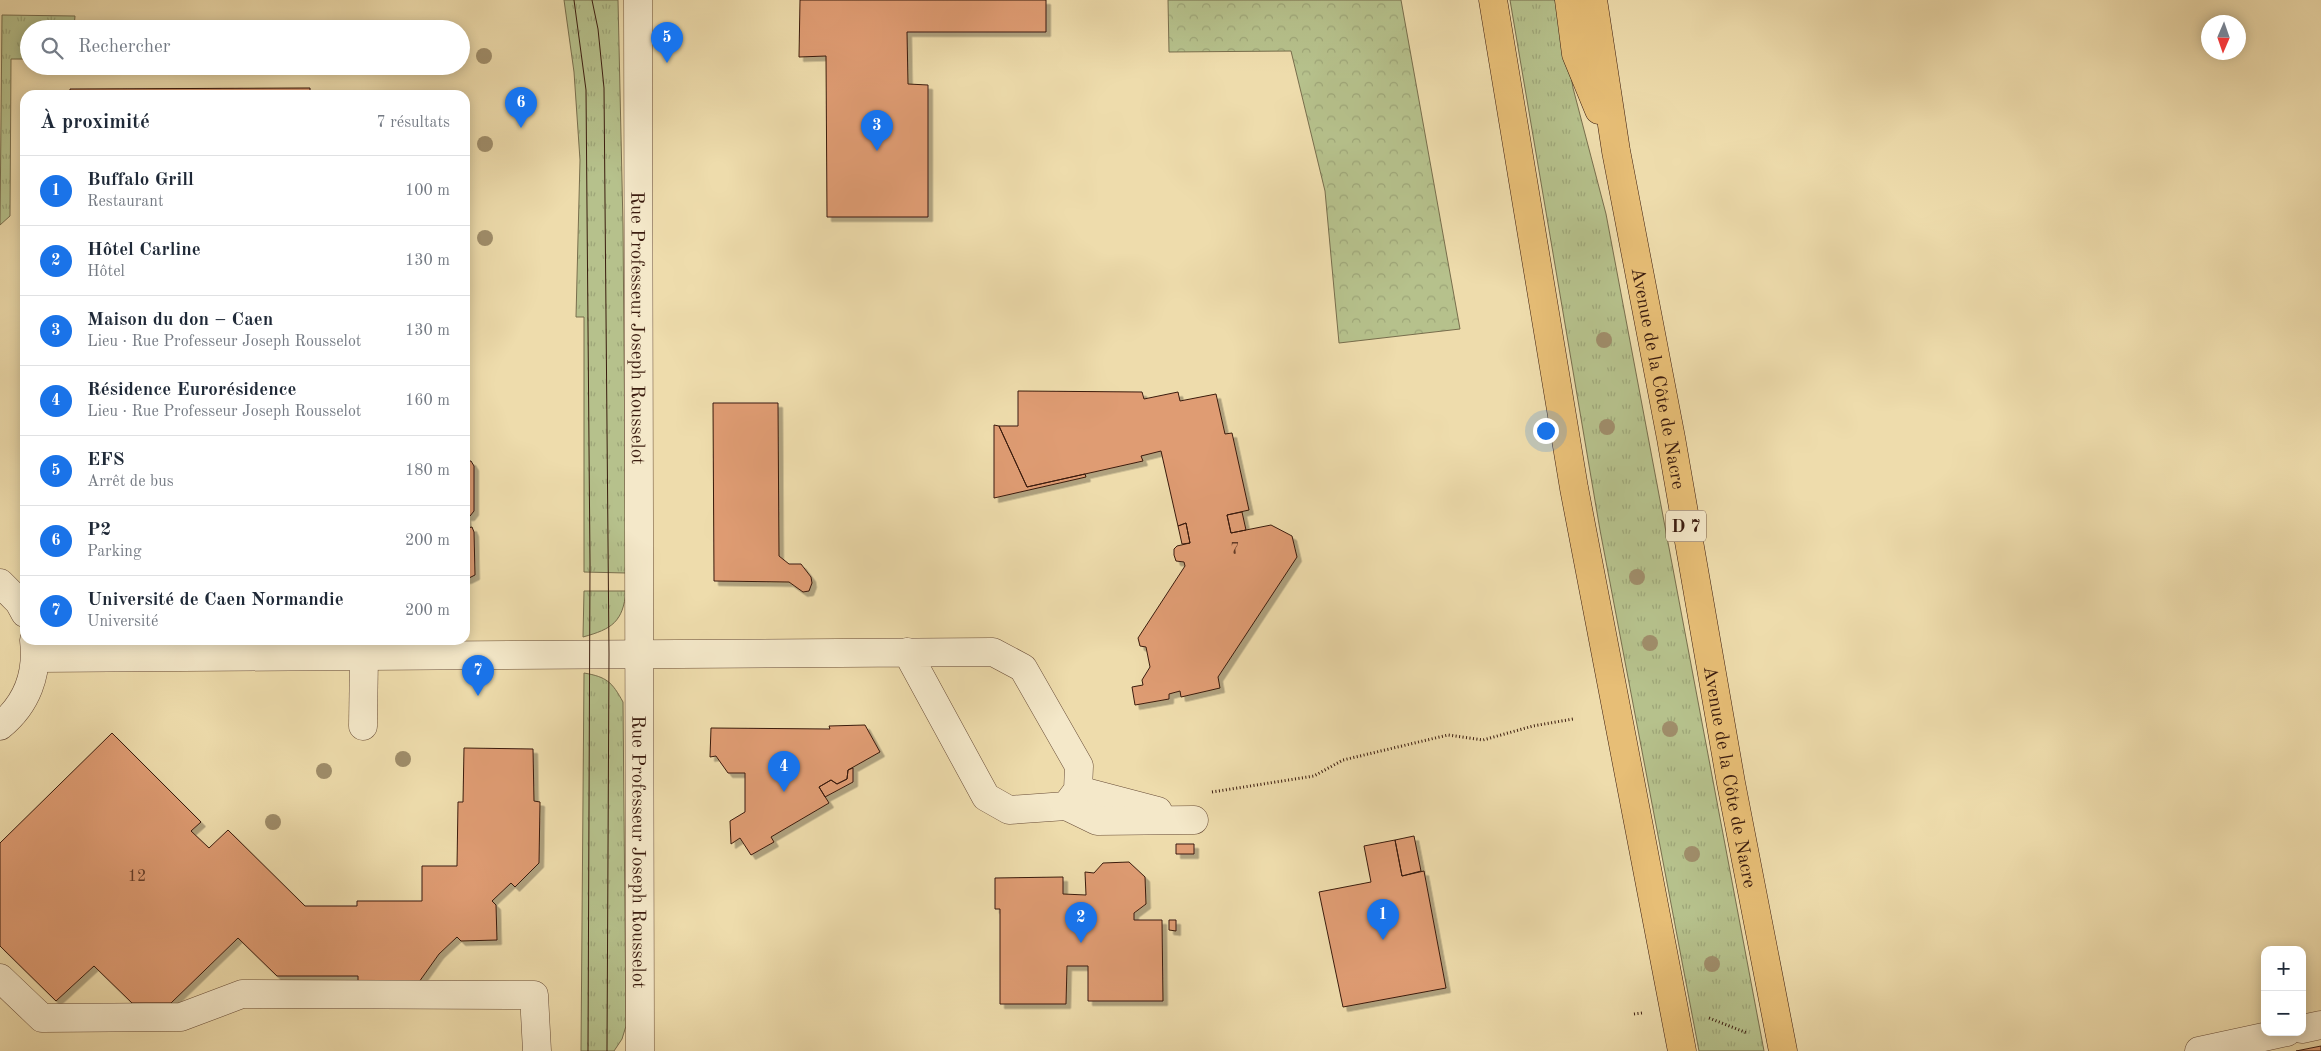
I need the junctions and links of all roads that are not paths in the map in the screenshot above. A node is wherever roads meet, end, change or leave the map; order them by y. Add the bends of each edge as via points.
1 (638, 0) edge
2 (1493, 0) edge
3 (1569, 0) edge
4 (1593, 0) edge
5 (1616, 151) junction
6 (0, 583) edge
7 (20, 604) edge
8 (35, 649) edge
9 (907, 652) junction
10 (640, 654) junction
11 (364, 656) junction
12 (0, 726) edge
13 (363, 726) dead end
14 (0, 978) edge
15 (2321, 1025) edge
16 (2306, 1028) edge
17 (2269, 1036) edge
18 (536, 1051) edge
19 (640, 1051) edge
20 (1682, 1051) edge
21 (1783, 1051) edge
22 (2199, 1051) edge

1 - 10 street, Rue Professeur Joseph Rousselot
2 - 20 main road via 1574,488
3 - 5 main road via 1576,54
4 - 5 main road, Avenue de la Côte de Nacre / D 7
5 - 21 main road, Avenue de la Côte de Nacre / D 7
6 - 7 street
8 - 11 street
8 - 12 street via 32,684 19,707
9 - 9 street via 986,797 1009,810 1072,798 1079,766 1023,668 993,652
9 - 10 street
10 - 11 street
10 - 19 street, Rue Professeur Joseph Rousselot
11 - 13 street
14 - 18 street via 42,1018 181,1017 242,994 534,995
15 - 16 street
17 - 22 street

